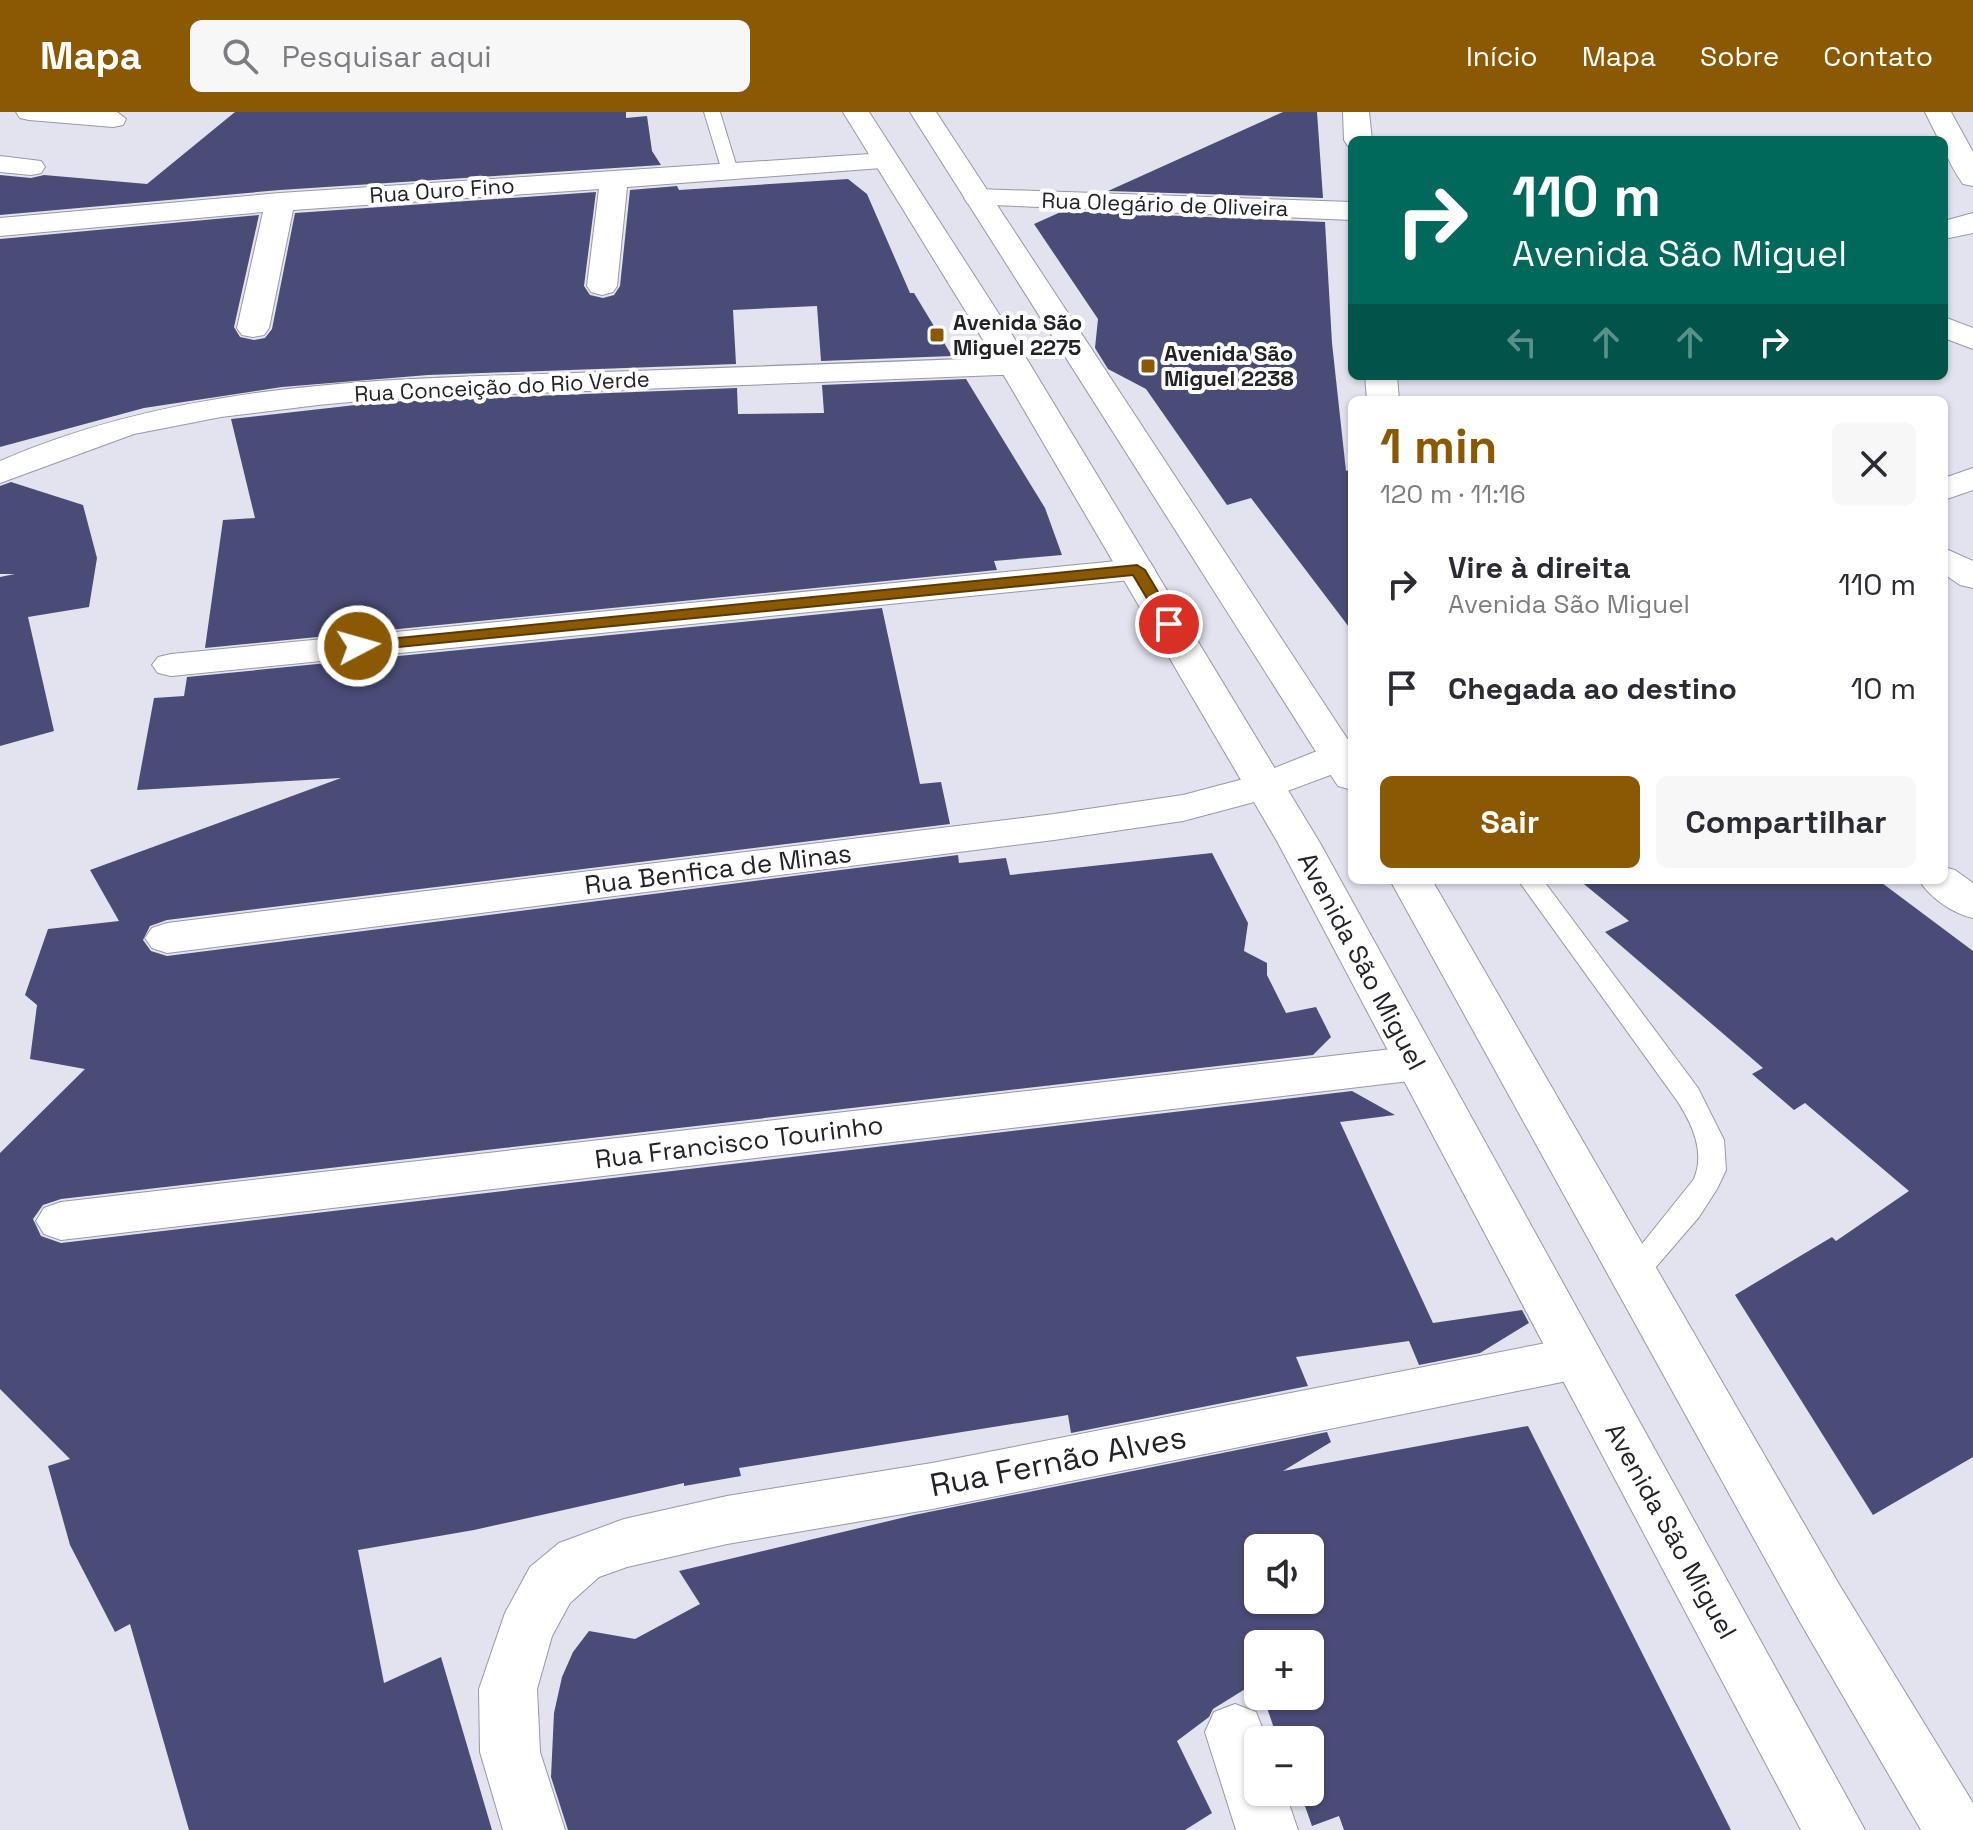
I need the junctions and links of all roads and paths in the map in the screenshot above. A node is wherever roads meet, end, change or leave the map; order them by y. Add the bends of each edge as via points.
1 (29, 112) edge
2 (712, 112) edge
3 (856, 112) edge
4 (923, 112) edge
5 (1356, 112) edge
6 (1938, 112) edge
7 (113, 119) dead end
8 (1358, 136) edge
9 (885, 161) junction
10 (0, 164) edge
11 (31, 167) dead end
12 (730, 171) junction
13 (1972, 172) edge
14 (614, 179) junction
15 (978, 198) junction
16 (280, 202) junction
17 (1348, 211) edge
18 (1973, 222) edge
19 (0, 227) edge
20 (1948, 230) edge
21 (602, 286) dead end
22 (253, 328) dead end
23 (1948, 328) edge
24 (1973, 340) edge
25 (1015, 367) junction
26 (0, 473) edge
27 (1973, 478) edge
28 (1948, 488) edge
29 (1948, 561) edge
30 (1137, 570) junction
31 (1973, 577) edge
32 (171, 665) dead end
33 (1348, 761) edge
34 (1266, 786) junction
35 (1413, 884) edge
36 (1533, 884) edge
37 (1946, 884) edge
38 (1973, 904) edge
39 (167, 938) dead end
40 (1418, 1063) junction
41 (61, 1221) dead end
42 (1633, 1274) junction
43 (1577, 1358) junction
44 (1235, 1732) dead end
45 (534, 1830) edge
46 (1267, 1830) edge
47 (1834, 1830) edge
48 (1955, 1830) edge

1 - 7 street
2 - 12 lane
3 - 9 street, Avenida São Miguel
4 - 15 street
5 - 8 street
6 - 13 street
9 - 12 street, Rua Ouro Fino
9 - 25 street, Avenida São Miguel
10 - 11 street
12 - 14 street, Rua Ouro Fino
14 - 16 street, Rua Ouro Fino
14 - 21 street
15 - 17 street, Rua Olegário de Oliveira
15 - 33 street
16 - 19 street, Rua Ouro Fino
16 - 22 street
18 - 20 street
23 - 24 street
25 - 26 street, Rua Conceição do Rio Verde via 382,389 209,410 127,426
25 - 30 street, Avenida São Miguel
27 - 28 street
29 - 31 street
30 - 32 street
30 - 34 street, Avenida São Miguel
33 - 34 street, Rua Benfica de Minas
34 - 39 street, Rua Benfica de Minas via 1183,808 1054,827
34 - 40 street, Avenida São Miguel
35 - 42 street
36 - 42 lane via 1705,1122 1712,1168 1705,1187
37 - 38 street
40 - 41 street, Rua Francisco Tourinho
40 - 43 street, Avenida São Miguel
42 - 48 street
43 - 45 street, Rua Fernão Alves via 932,1486 727,1520 624,1543 579,1560 550,1585 525,1631 508,1689 510,1752
43 - 47 street, Avenida São Miguel
44 - 46 street

